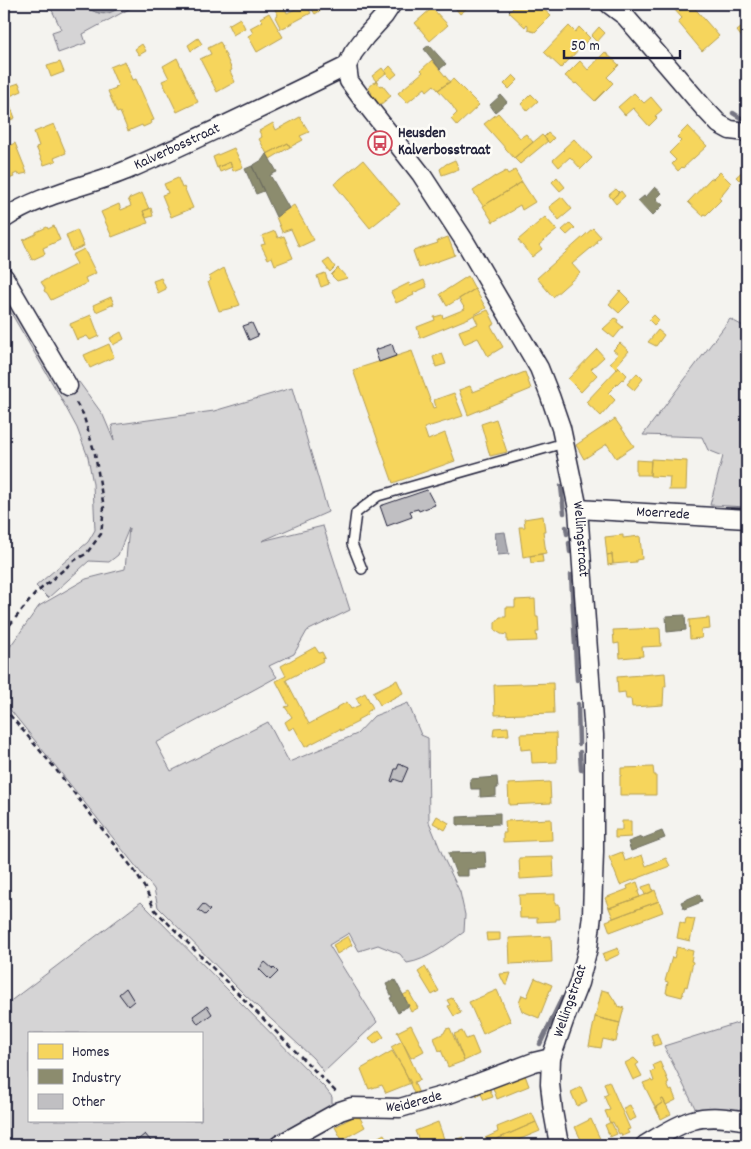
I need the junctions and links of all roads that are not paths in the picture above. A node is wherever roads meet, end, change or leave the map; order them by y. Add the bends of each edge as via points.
1 (392, 4) edge
2 (609, 4) edge
3 (347, 66) junction
4 (747, 132) edge
5 (4, 219) edge
6 (4, 277) edge
7 (68, 386) road end
8 (564, 442) junction
9 (578, 509) junction
10 (747, 519) edge
11 (362, 569) dead end
12 (551, 1058) junction
13 (747, 1121) edge
14 (279, 1145) edge
15 (561, 1145) edge
16 (645, 1145) edge

1 - 3 street
2 - 4 street via 625,16 719,124 730,130
3 - 5 street, Kalverbosstraat via 185,144 124,171 35,202
3 - 8 street, Wellingstraat via 349,80 422,174 539,368
6 - 7 street
8 - 9 street, Wellingstraat
8 - 11 lane via 378,496 356,513 352,544
9 - 10 street, Moerrede
9 - 12 street, Wellingstraat via 594,735 592,915 579,984
12 - 14 street, Weiderede via 417,1104 400,1108 352,1107
12 - 15 street, Wellingstraat via 553,1111
13 - 16 street via 694,1120

